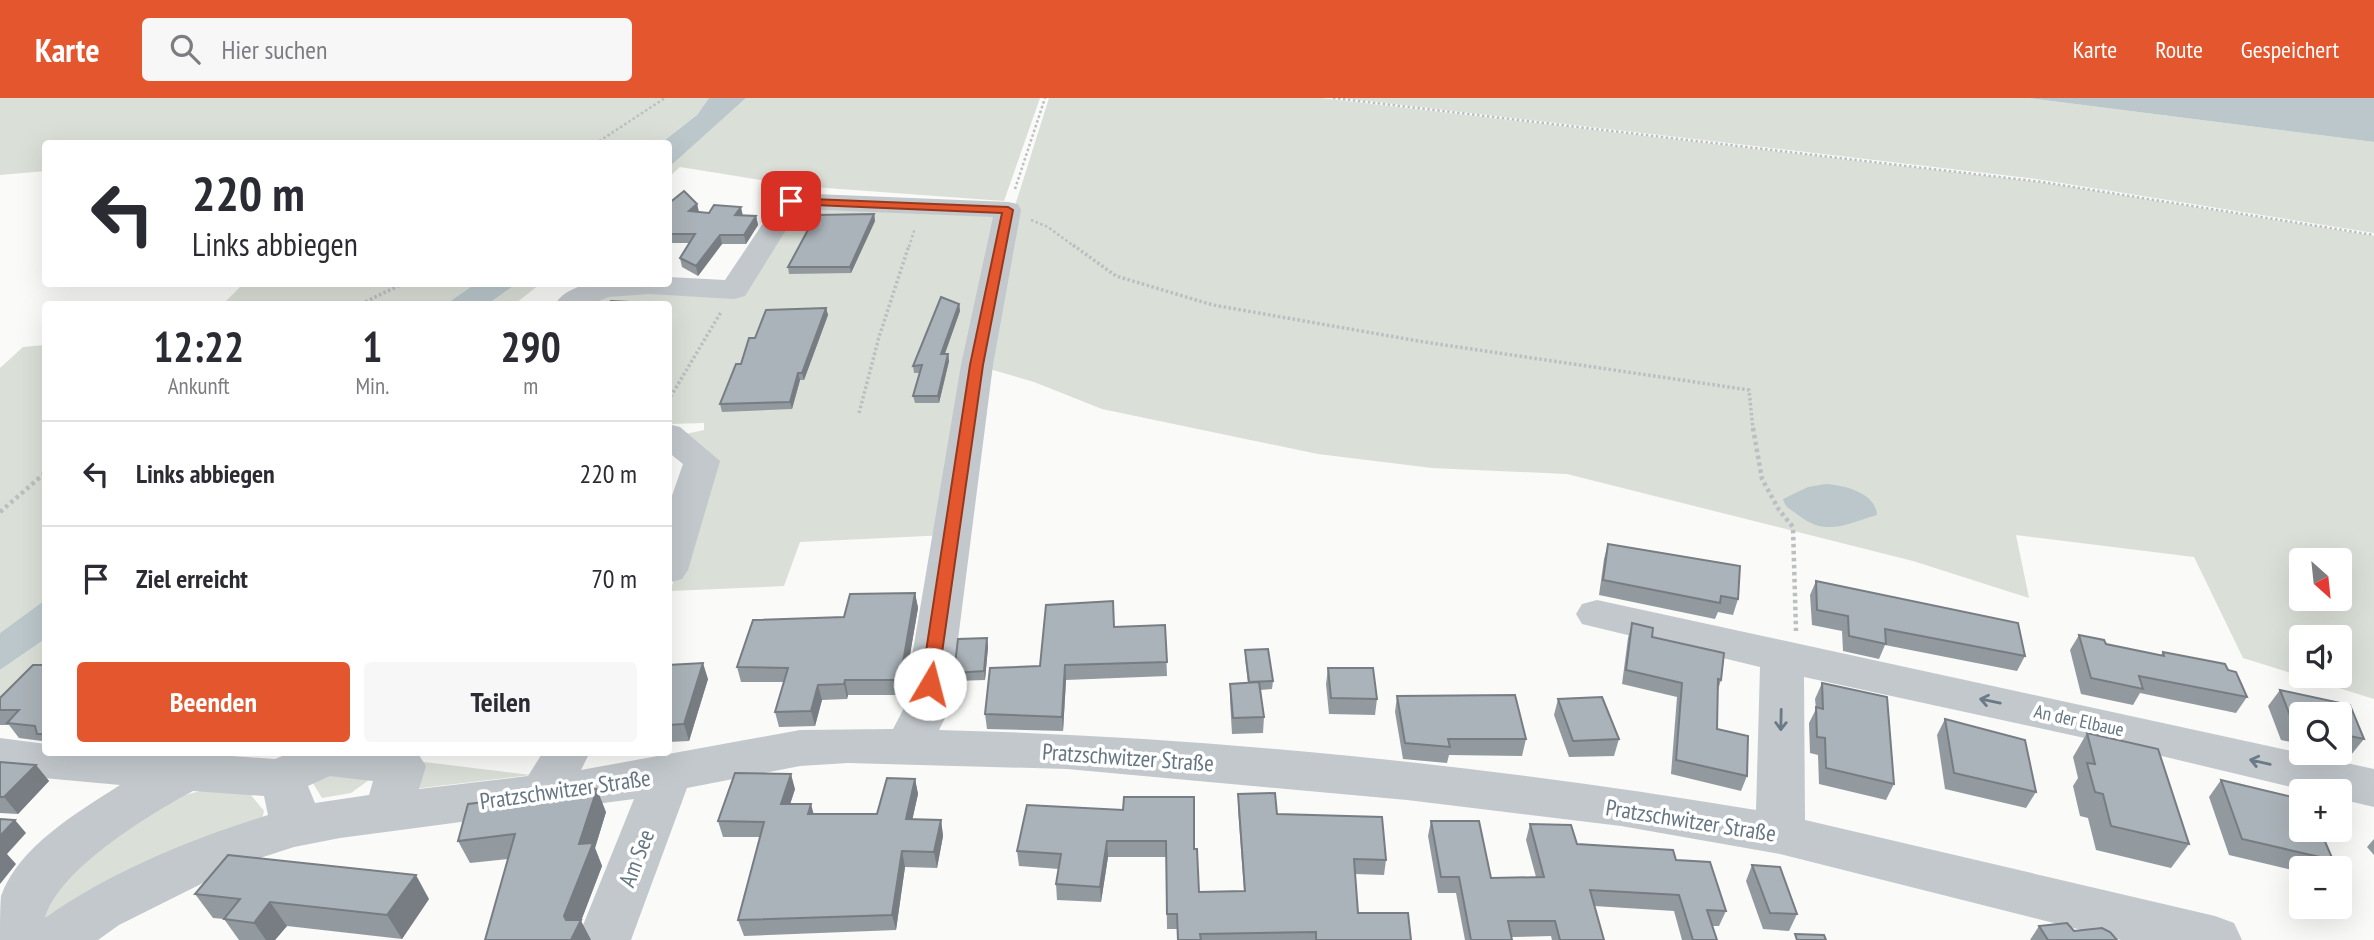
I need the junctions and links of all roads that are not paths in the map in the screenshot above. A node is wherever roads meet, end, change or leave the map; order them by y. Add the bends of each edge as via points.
1 (618, 287) edge
2 (652, 287) edge
3 (576, 301) edge
4 (672, 437) edge
5 (672, 557) edge
6 (1597, 614) dead end
7 (1789, 658) junction
8 (907, 746) junction
9 (0, 756) edge
10 (565, 756) edge
11 (192, 770) junction
12 (668, 775) junction
13 (278, 778) junction
14 (2374, 789) edge
15 (543, 794) junction
16 (388, 812) junction
17 (294, 827) junction
18 (1780, 834) junction
19 (2168, 934) edge
20 (14, 940) edge
21 (57, 940) edge
22 (604, 940) edge
23 (2215, 940) edge

1 - 3 street via 596,290
2 - 8 street via 734,290 791,201 1008,210 977,365 926,710
4 - 5 street via 702,461
6 - 7 street, An der Elbaue
14 -> 7 street, An der Elbaue via 2102,724
7 -> 18 street
8 - 12 street, Pratzschwitzer Straße via 800,748
8 - 18 street, Pratzschwitzer Straße via 1067,751 1407,781 1621,807
9 - 11 street
10 - 15 street
11 - 13 street
11 - 20 street via 118,808 61,855 30,896 14,929
12 - 15 street, Pratzschwitzer Straße
12 - 22 street, Am See
13 - 16 street via 327,758 402,766
13 - 17 street via 290,797
15 - 16 street, Pratzschwitzer Straße
16 - 17 street, Pratzschwitzer Straße
17 - 21 street, Pratzschwitzer Straße via 222,850 149,884 100,909
18 - 19 street, Pratzschwitzer Straße
19 - 23 street, Pratzschwitzer Straße

